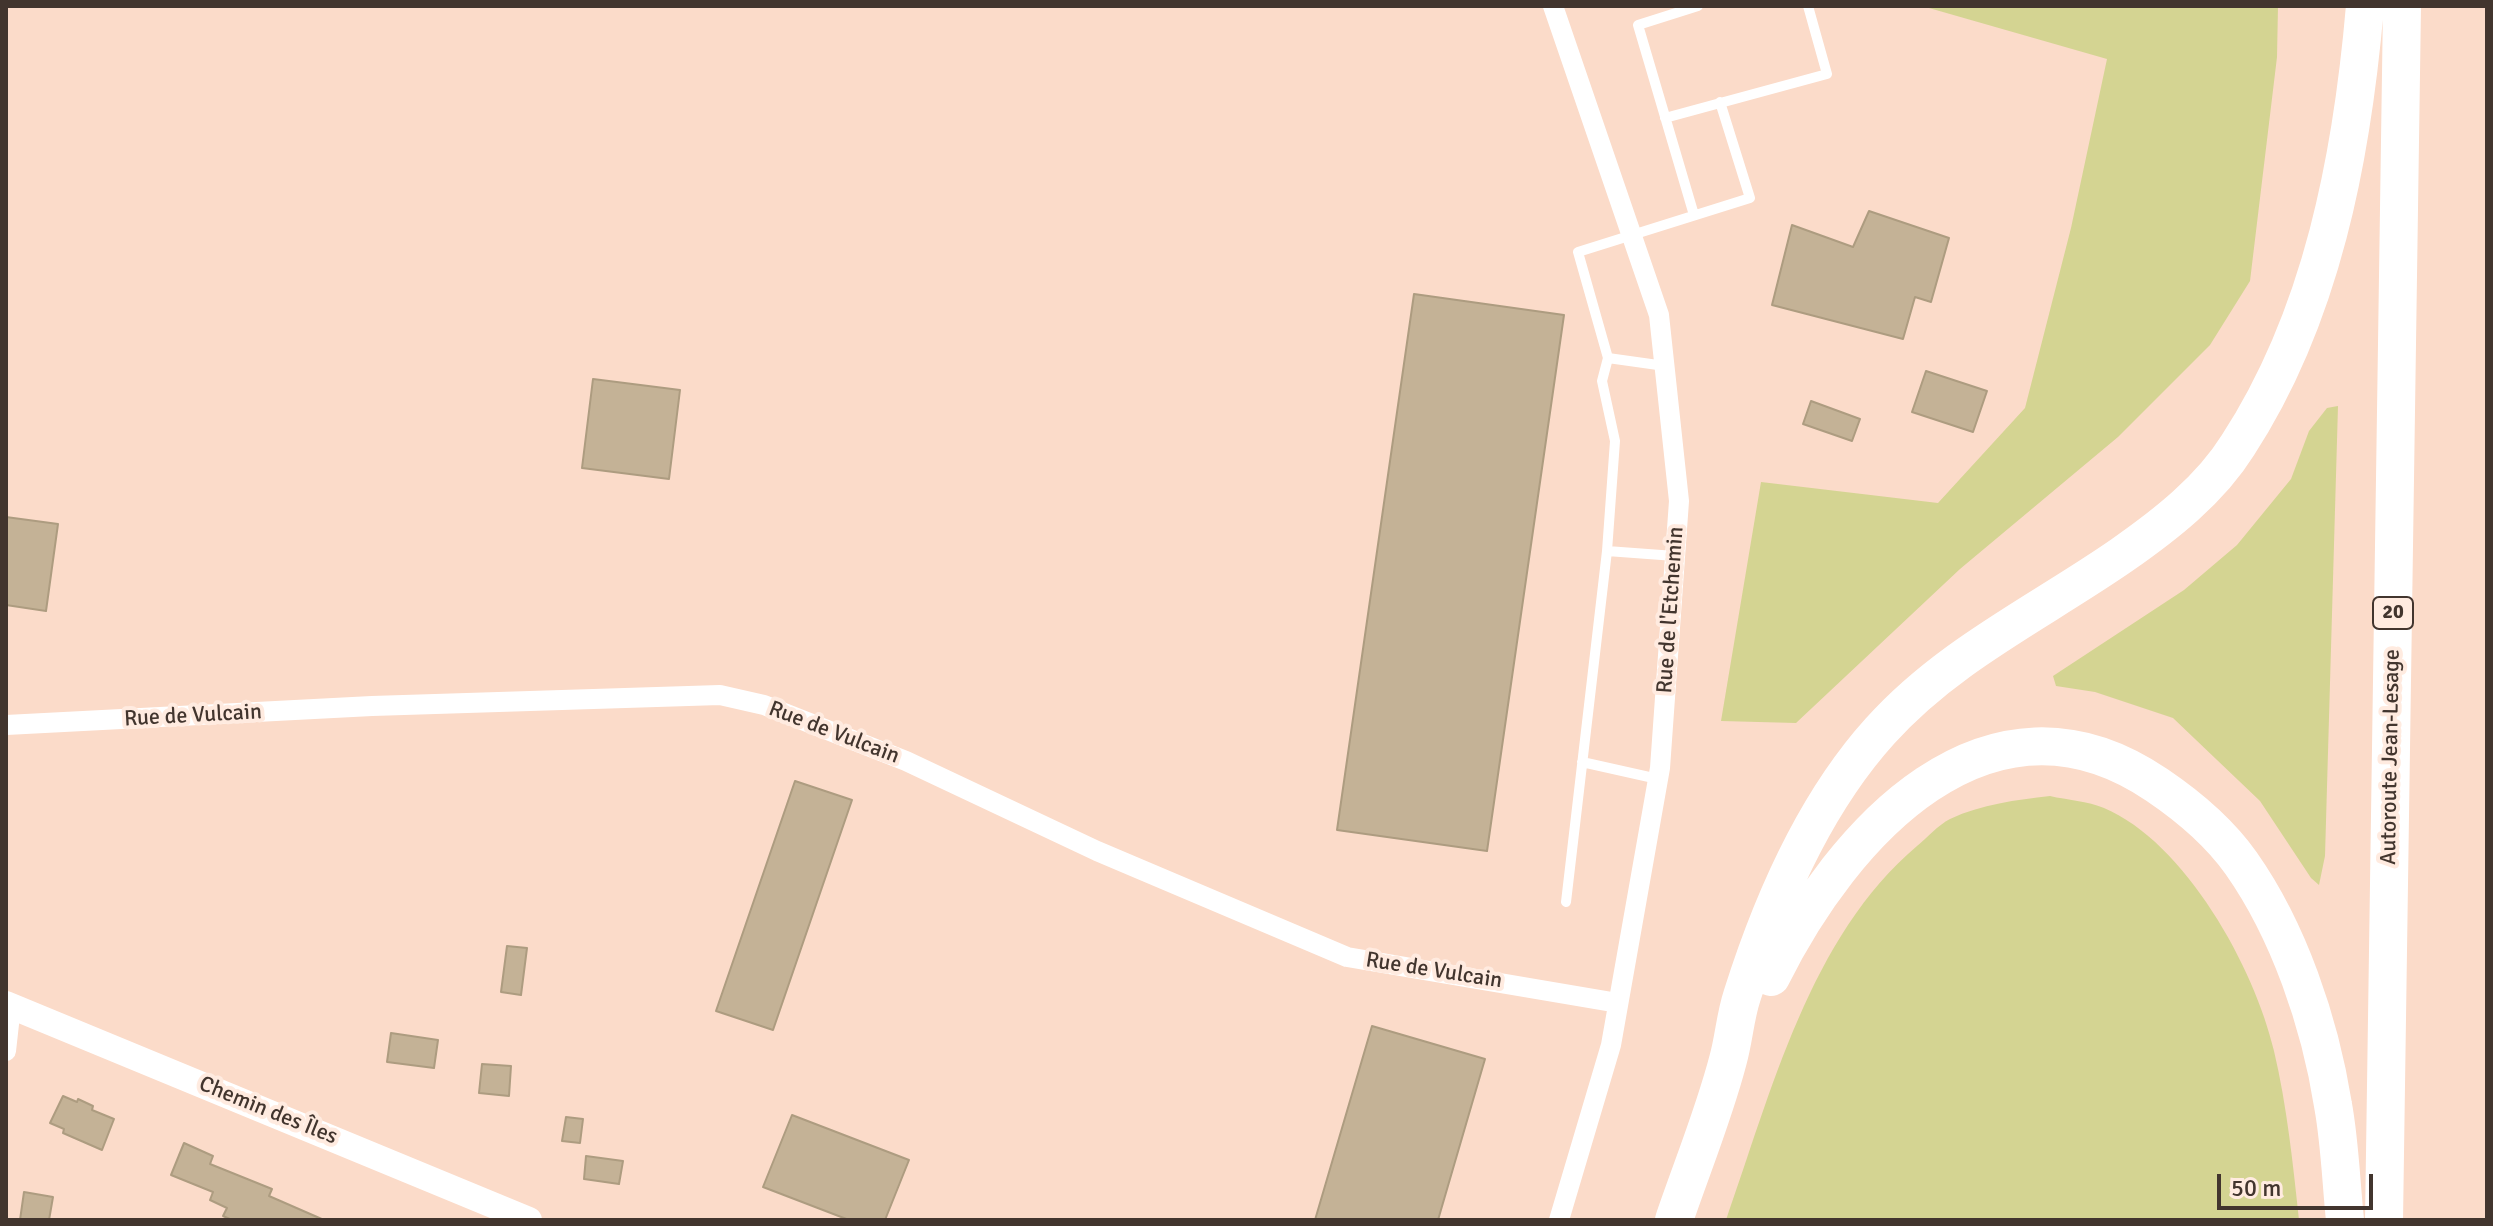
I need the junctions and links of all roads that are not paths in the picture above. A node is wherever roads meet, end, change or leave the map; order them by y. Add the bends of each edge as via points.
1 (1553, 6) edge
2 (1698, 6) edge
3 (1808, 6) edge
4 (2365, 6) edge
5 (2402, 6) edge
6 (1720, 102) junction
7 (1665, 118) junction
8 (1694, 215) junction
9 (1632, 234) junction
10 (1608, 358) junction
11 (1665, 366) junction
12 (1607, 551) junction
13 (1675, 556) junction
14 (6, 725) edge
15 (1582, 762) junction
16 (1658, 779) junction
17 (1566, 902) dead end
18 (1618, 1003) junction
19 (9, 1005) edge
20 (6, 1051) edge
21 (1728, 1062) junction
22 (529, 1220) edge
23 (1559, 1220) edge
24 (1674, 1220) edge
25 (2345, 1220) edge
26 (2384, 1220) edge

1 - 9 street, Rue de l'Etchemin
2 - 7 lane via 1638,25
3 - 6 lane via 1827,74
4 - 21 highway via 2345,158 2322,259 2286,360 2237,448 2187,506 2122,555 1941,673 1879,732 1823,810 1773,909 1741,999
5 - 26 highway, Autoroute Jean-Lesage / 20
6 - 7 lane
6 - 8 lane via 1750,198
7 - 8 lane
8 - 9 lane
9 - 10 lane via 1578,252
9 - 11 street, Rue de l'Etchemin via 1659,315
10 - 11 lane
10 - 12 lane via 1602,381 1615,441
11 - 13 street, Rue de l'Etchemin via 1679,501
12 - 13 lane
12 - 15 lane
13 - 16 street, Rue de l'Etchemin
14 - 18 street, Rue de Vulcain via 720,695 764,705 906,761 1097,851 1347,957
15 - 16 lane
15 - 17 lane
16 - 18 street, Rue de l'Etchemin
18 - 23 street, Rue de l'Etchemin via 1611,1045
19 - 20 street
19 - 22 street, Chemin des Îles
21 - 24 highway
21 - 25 highway via 1793,933 1836,868 1886,814 1939,776 1991,753 2043,746 2092,753 2134,769 2190,807 2241,862 2276,925 2312,1016 2333,1105

